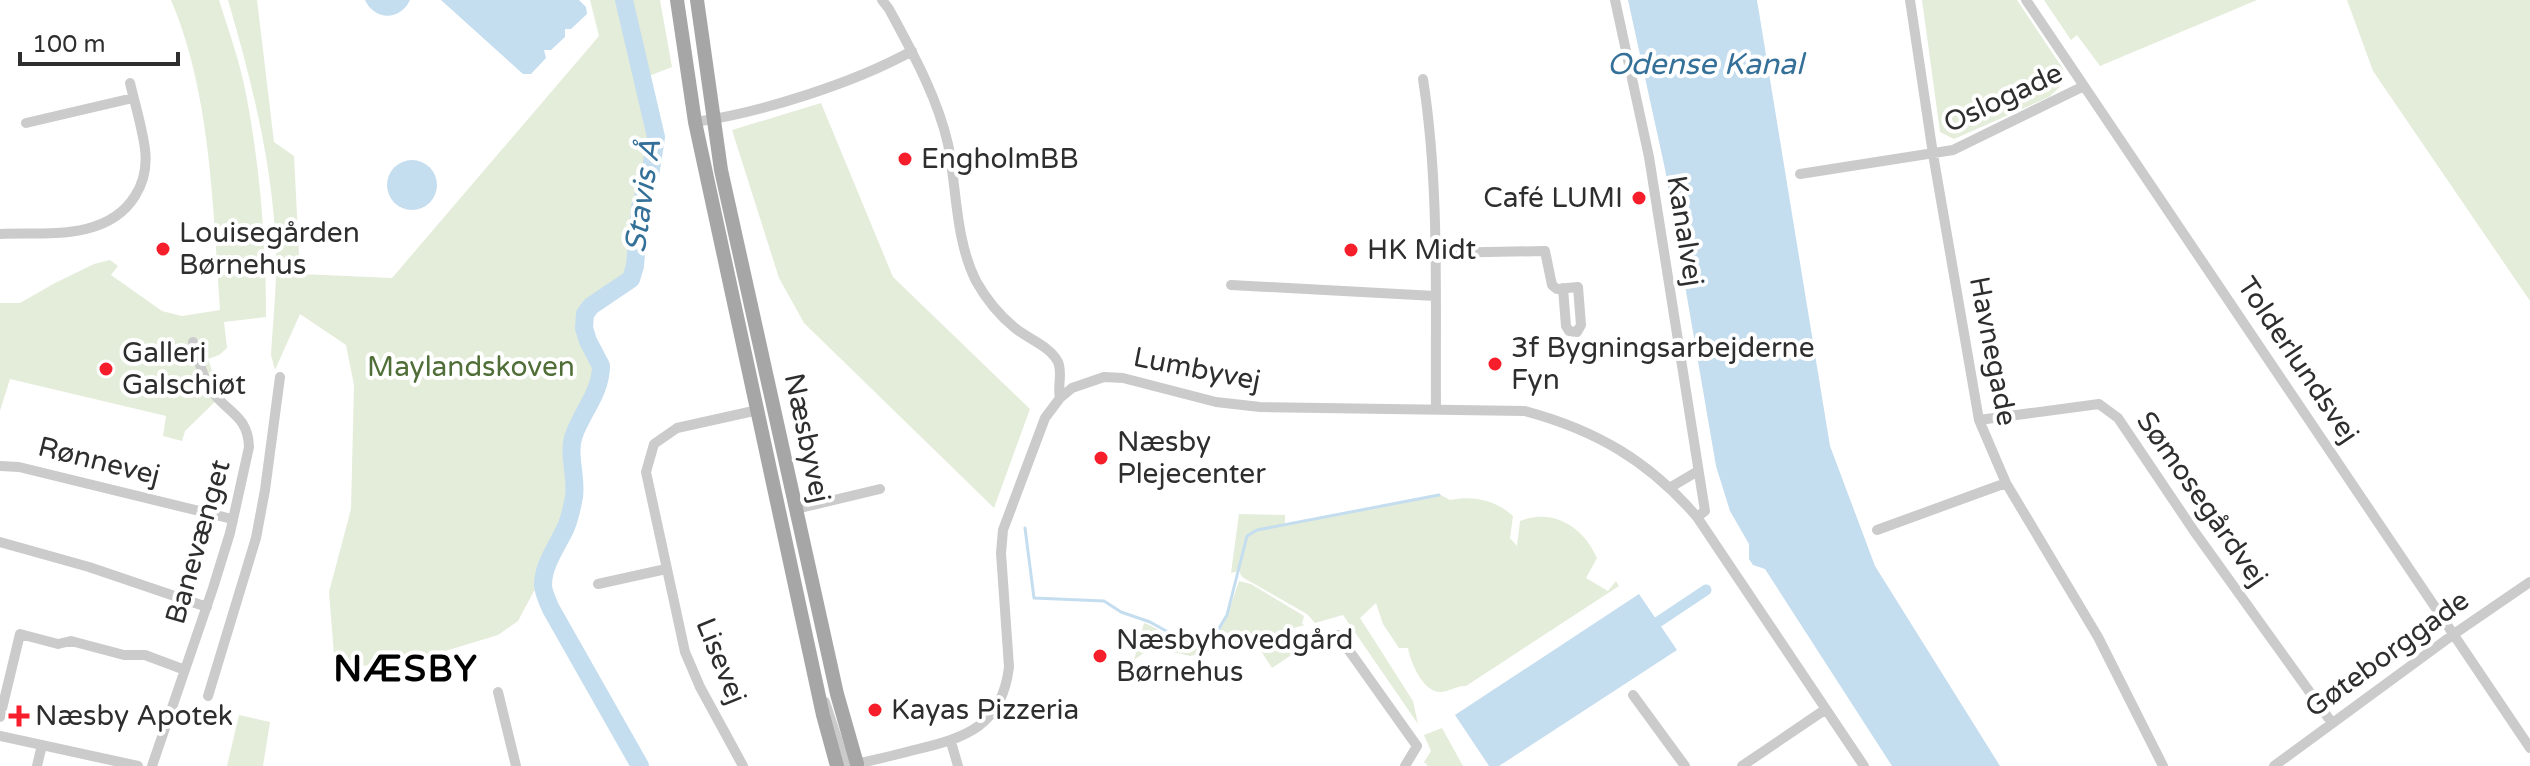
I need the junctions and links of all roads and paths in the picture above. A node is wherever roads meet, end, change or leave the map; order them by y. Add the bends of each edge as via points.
1 (677, 0) edge
2 (697, 0) edge
3 (882, 0) edge
4 (1615, 0) edge
5 (1910, 0) edge
6 (2026, 0) edge
7 (912, 51) junction
8 (1423, 79) dead end
9 (130, 83) dead end
10 (2084, 86) junction
11 (133, 98) junction
12 (713, 119) junction
13 (695, 122) junction
14 (26, 123) dead end
15 (1933, 154) junction
16 (1800, 174) dead end
17 (0, 234) edge
18 (1436, 253) junction
19 (1231, 285) dead end
20 (1563, 288) dead end
21 (1435, 296) junction
22 (193, 342) dead end
23 (280, 377) dead end
24 (1060, 398) junction
25 (758, 410) junction
26 (1436, 410) junction
27 (1979, 420) junction
28 (0, 466) edge
29 (1698, 471) junction
30 (2006, 483) junction
31 (1671, 487) junction
32 (880, 489) dead end
33 (796, 509) junction
34 (1697, 517) junction
35 (232, 519) junction
36 (1877, 530) dead end
37 (0, 542) edge
38 (666, 569) junction
39 (2530, 582) edge
40 (598, 584) dead end
41 (207, 607) junction
42 (2454, 634) junction
43 (1338, 635) dead end
44 (185, 670) junction
45 (816, 678) junction
46 (498, 692) dead end
47 (1633, 695) dead end
48 (208, 696) dead end
49 (1826, 709) junction
50 (0, 717) edge
51 (2332, 723) junction
52 (0, 736) edge
53 (951, 742) junction
54 (42, 745) junction
55 (2530, 748) edge
56 (854, 765) edge
57 (37, 766) edge
58 (138, 766) edge
59 (152, 766) edge
60 (516, 766) edge
61 (743, 766) edge
62 (837, 766) edge
63 (958, 766) edge
64 (1405, 766) edge
65 (1685, 766) edge
66 (1742, 766) edge
67 (1864, 766) edge
68 (2163, 766) edge
69 (2274, 766) edge

1 - 13 main road, Næsbyvej
2 - 12 main road, Næsbyvej
3 - 7 street
4 - 29 street, Kanalvej via 1649,157
5 - 15 street, Havnegade
6 - 10 street, Tolderlundsvej
7 - 12 street via 829,86
7 - 24 street via 947,142 961,237 976,281 1000,315 1058,363
8 - 18 street
9 - 11 street
10 - 15 street, Oslogade via 1953,150
10 - 42 street, Tolderlundsvej
11 - 14 street
11 - 17 street via 145,172 128,207 112,220 83,230
12 - 13 street
12 - 33 main road, Næsbyvej
13 - 25 main road, Næsbyvej
15 - 16 street, Oslogade
15 - 27 street, Havnegade
18 - 20 street via 1545,251 1552,285
18 - 21 street
19 - 21 street
21 - 26 street
22 - 35 street, Banevænget via 211,389 249,434
23 - 48 street, Banevænget via 256,538
24 - 26 street, Lumbyvej via 1104,377 1260,407
24 - 53 street via 1045,418 1003,530 1007,682 986,721
25 - 38 street, Lisevej via 677,428 654,444 646,472
25 - 45 main road, Næsbyvej
26 - 31 street, Lumbyvej via 1525,411 1563,421 1626,453
27 - 30 street, Havnegade
27 - 51 street, Sømosegårdvej via 2099,404 2118,418
28 - 35 street, Rønnevej
29 - 31 street
29 - 34 street, Kanalvej via 1705,511
30 - 36 street
30 - 68 street, Havnegade via 2092,626
31 - 34 street, Lumbyvej
32 - 33 street
33 - 56 main road, Næsbyvej
34 - 49 street
35 - 41 street, Banevænget
37 - 41 street
38 - 40 street
38 - 61 street, Lisevej via 685,652
39 - 42 street, Gøteborggade
41 - 44 street, Banevænget
42 - 51 street, Gøteborggade
42 - 55 street, Tolderlundsvej
43 - 64 street via 1417,746
44 - 50 street via 145,655 20,634
44 - 59 street, Banevænget
45 - 56 street via 844,759
45 - 62 main road, Næsbyvej
46 - 60 street
47 - 65 street
49 - 66 street
49 - 67 street
51 - 69 street, Gøteborggade
52 - 54 street
53 - 56 street
53 - 63 street
54 - 57 street
54 - 58 street

